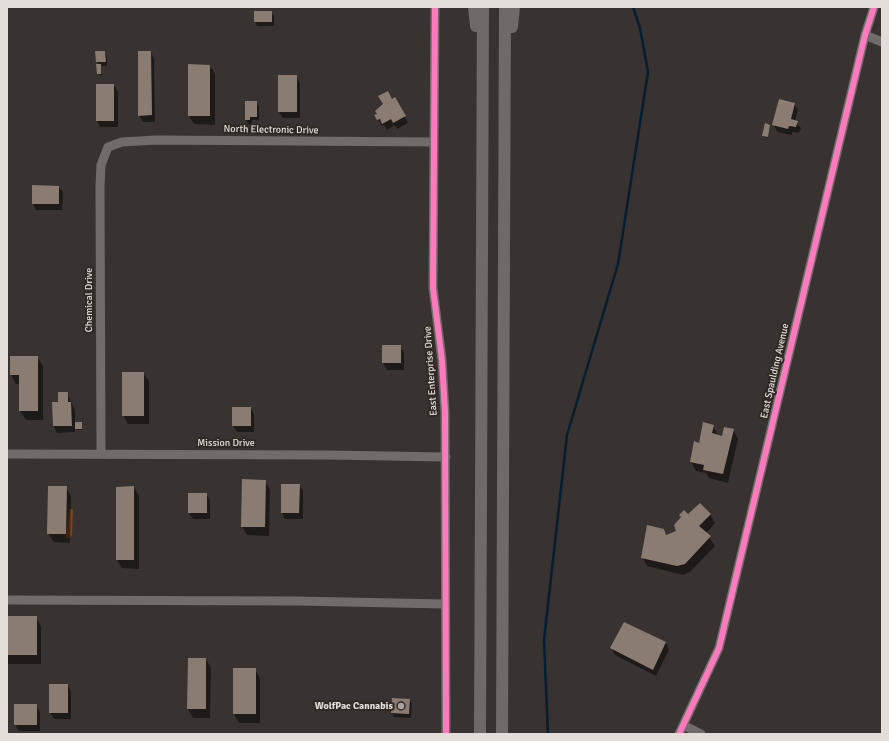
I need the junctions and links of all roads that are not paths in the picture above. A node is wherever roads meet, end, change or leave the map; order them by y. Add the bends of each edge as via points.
1 (435, 7) edge
2 (474, 7) edge
3 (483, 7) edge
4 (505, 7) edge
5 (514, 7) edge
6 (874, 7) edge
7 (865, 35) junction
8 (882, 42) edge
9 (505, 98) junction
10 (482, 115) junction
11 (434, 142) junction
12 (108, 147) joint
13 (7, 454) edge
14 (101, 454) junction
15 (446, 457) junction
16 (7, 600) edge
17 (444, 604) junction
18 (683, 725) junction
19 (446, 734) edge
20 (480, 734) edge
21 (502, 734) edge
22 (679, 734) edge
23 (701, 734) edge

1 - 11 street, East Enterprise Drive
2 - 10 highway
3 - 10 highway
4 - 9 highway
5 - 9 highway
6 - 7 street, East Spaulding Avenue
7 - 8 street
7 - 18 street, East Spaulding Avenue via 719,648
9 - 21 highway
10 - 20 highway
11 - 12 street, North Electronic Drive via 156,140 122,142
11 - 15 street, East Enterprise Drive via 433,288 442,360
12 - 14 street, Chemical Drive via 100,165
13 - 14 street, Mission Drive
14 - 15 street, Mission Drive
15 - 17 street, East Enterprise Drive
16 - 17 street
17 - 19 street, East Enterprise Drive
18 - 22 street, East Spaulding Avenue
18 - 23 street

